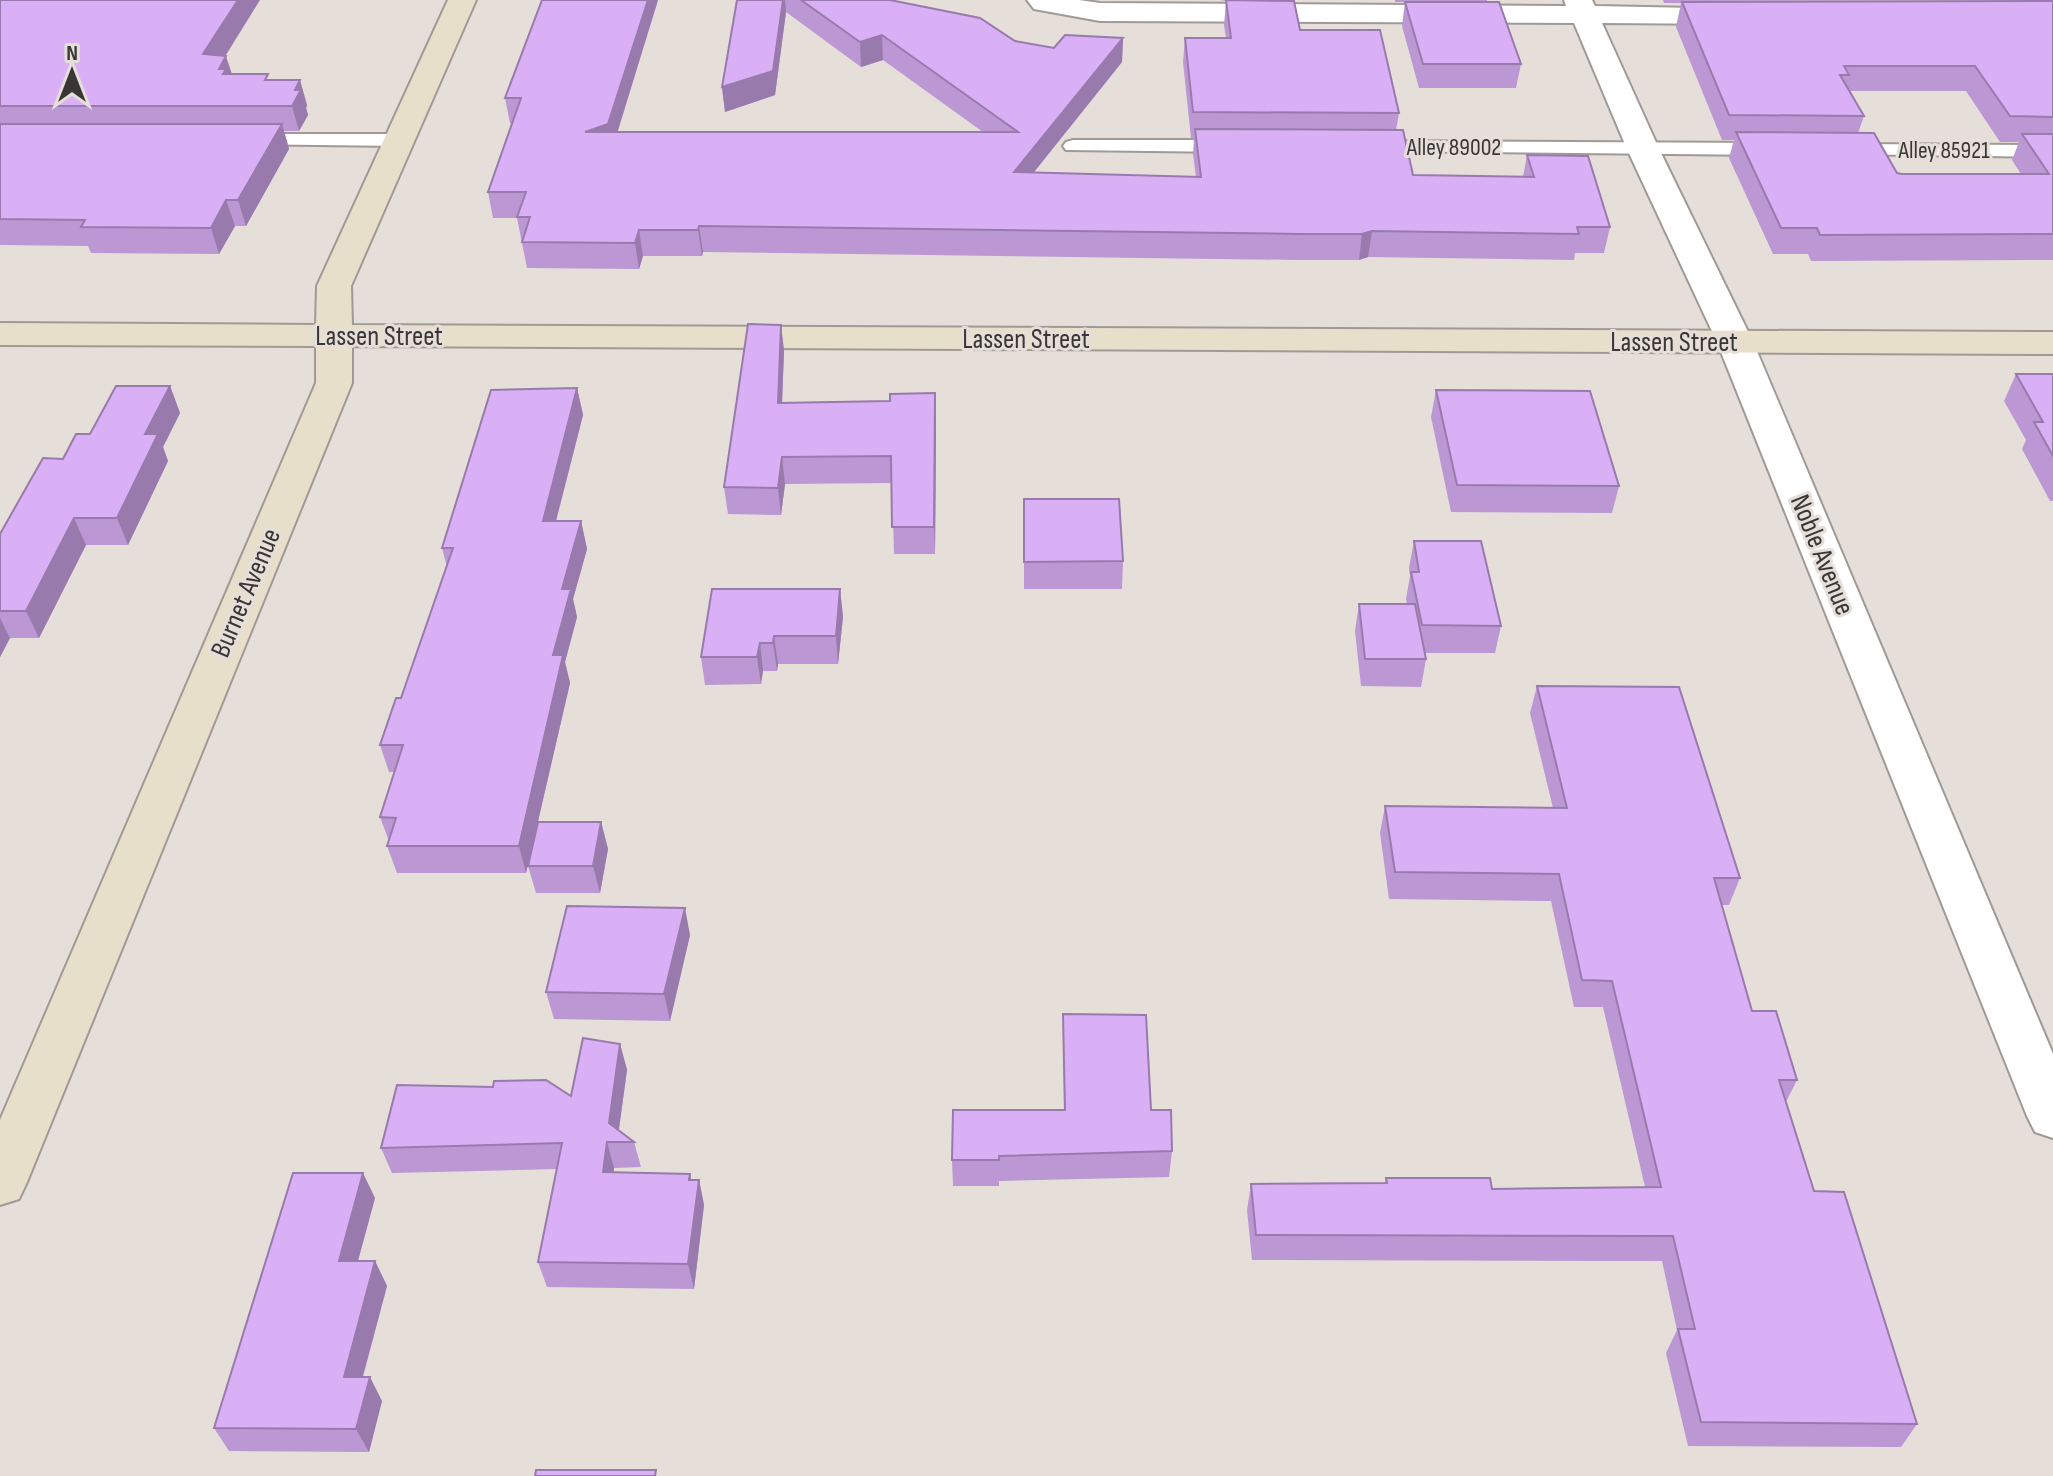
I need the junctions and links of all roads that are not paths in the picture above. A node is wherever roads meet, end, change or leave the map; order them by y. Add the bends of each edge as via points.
1 (462, 0) edge
2 (1042, 2) edge
3 (1581, 8) edge
4 (1756, 14) edge
5 (221, 140) edge
6 (400, 140) junction
7 (1073, 146) dead end
8 (1245, 146) edge
9 (1355, 147) edge
10 (1643, 149) junction
11 (1789, 149) edge
12 (1820, 149) edge
13 (2053, 151) edge
14 (0, 334) edge
15 (333, 335) junction
16 (1735, 342) junction
17 (2053, 343) edge
18 (2053, 1116) edge
19 (0, 1182) edge

1 - 6 main road, Burnet Avenue
2 - 3 street via 1100,12
3 - 4 street
3 - 10 street, Noble Avenue
5 - 6 lane
6 - 15 main road, Burnet Avenue via 334,286
7 - 8 lane
9 - 10 lane, Alley 89002
10 - 11 lane
10 - 16 street, Noble Avenue
12 - 13 lane, Alley 85921
14 - 15 main road, Lassen Street
15 - 16 main road, Lassen Street
15 - 19 main road, Burnet Avenue via 334,383
16 - 17 main road, Lassen Street
16 - 18 street, Noble Avenue

